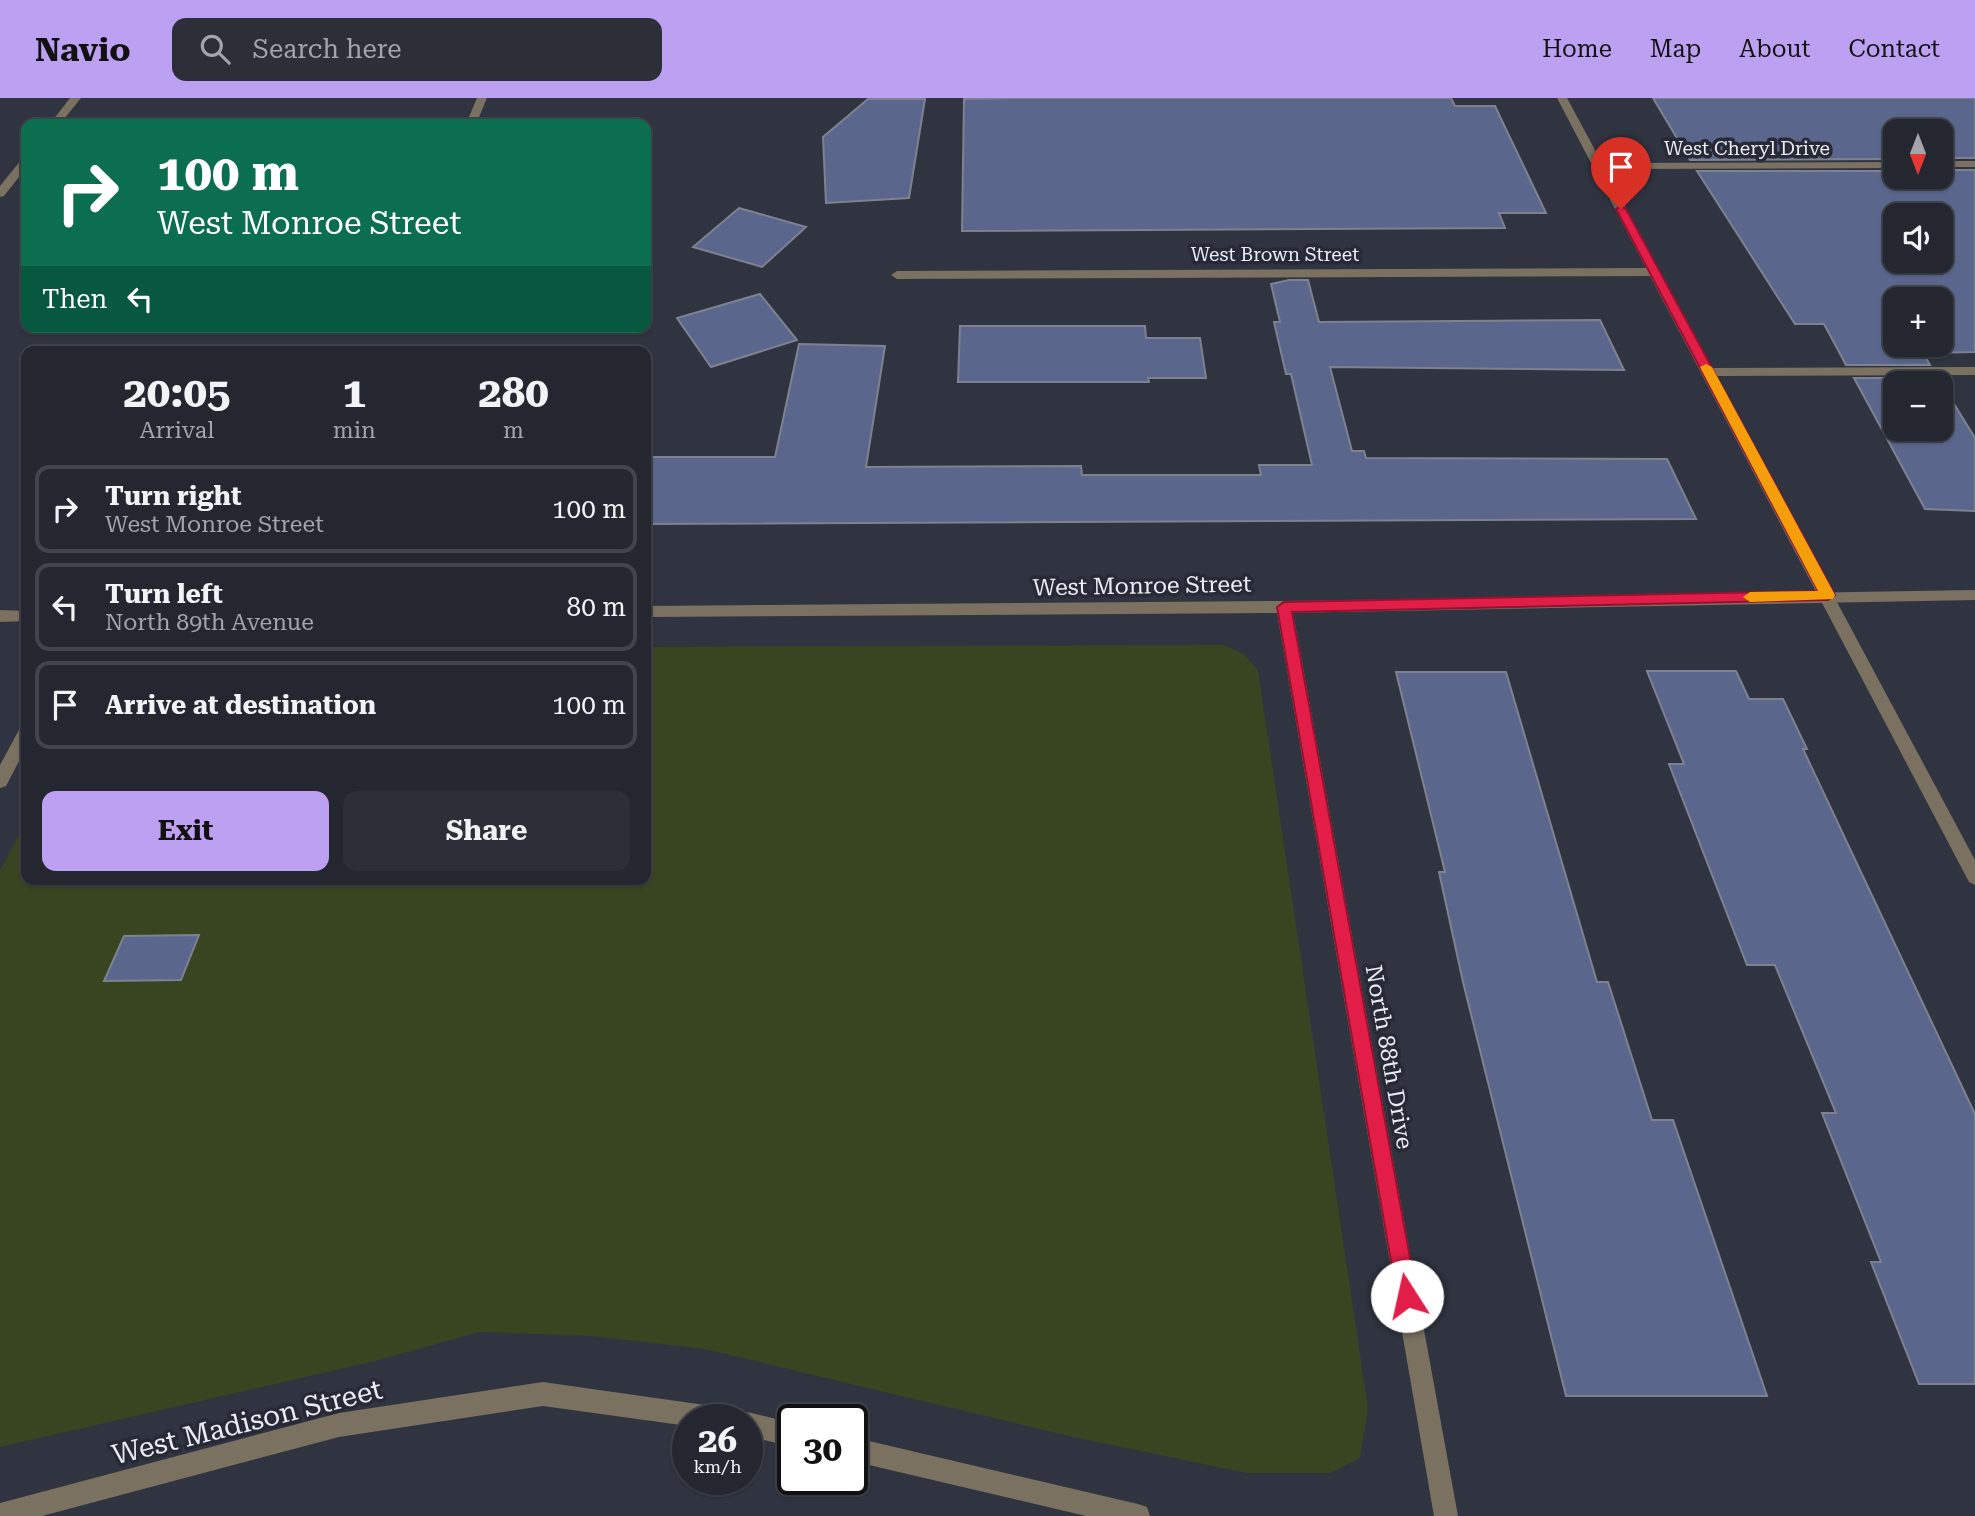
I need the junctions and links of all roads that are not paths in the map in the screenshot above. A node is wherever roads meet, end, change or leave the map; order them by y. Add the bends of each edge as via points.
1 (76, 98) edge
2 (482, 98) edge
3 (1562, 98) edge
4 (59, 119) edge
5 (473, 119) edge
6 (1953, 164) edge
7 (1975, 164) edge
8 (1883, 165) edge
9 (1599, 166) junction
10 (21, 167) edge
11 (0, 194) edge
12 (1654, 272) junction
13 (897, 275) dead end
14 (1975, 370) edge
15 (1708, 372) junction
16 (1828, 595) junction
17 (1975, 595) edge
18 (1284, 607) junction
19 (651, 612) edge
20 (0, 616) edge
21 (21, 616) edge
22 (21, 742) edge
23 (0, 781) edge
24 (1975, 877) edge
25 (672, 1412) edge
26 (868, 1453) edge
27 (0, 1515) edge
28 (1138, 1516) edge
29 (1446, 1516) edge

1 - 4 street
2 - 5 street
3 - 9 street
6 - 7 street
8 - 9 street, West Cheryl Drive
9 - 12 street
10 - 11 street
12 - 13 street, West Brown Street
12 - 15 street
14 - 15 street
15 - 16 street
16 - 17 street, West Monroe Street
16 - 18 street, West Monroe Street
16 - 24 street
18 - 19 street, West Monroe Street
18 - 29 street, North 88th Drive
20 - 21 street
22 - 23 street
25 - 27 street, West Madison Street via 543,1394 339,1424
26 - 28 street

